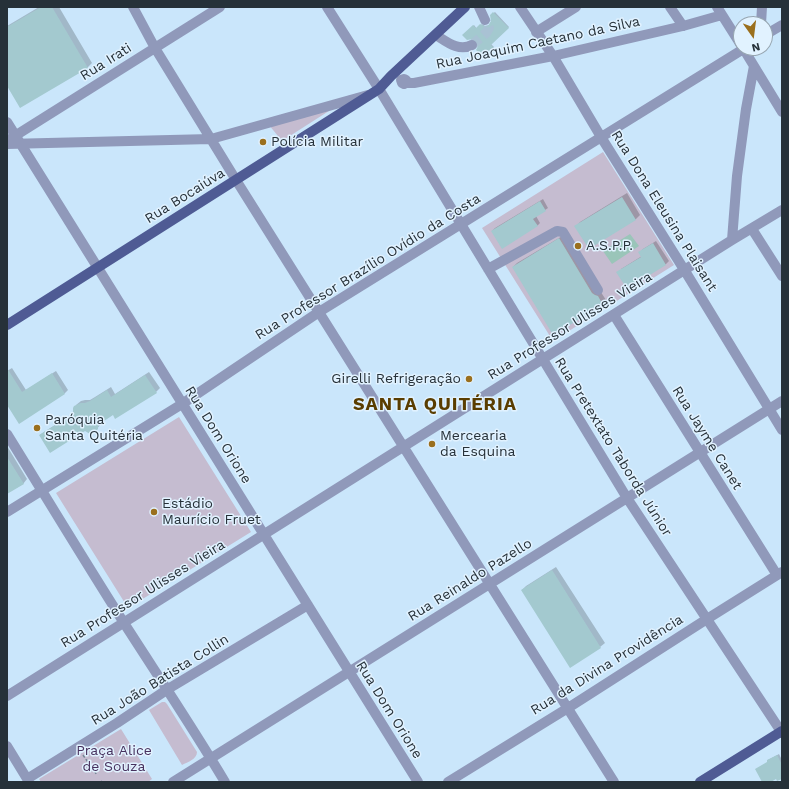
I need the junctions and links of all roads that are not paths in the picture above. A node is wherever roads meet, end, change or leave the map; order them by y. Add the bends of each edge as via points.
1 (132, 7) edge
2 (220, 7) edge
3 (327, 7) edge
4 (465, 7) edge
5 (479, 7) edge
6 (520, 7) edge
7 (576, 7) edge
8 (670, 7) edge
9 (720, 11) edge
10 (485, 20) tunnel mouth
11 (782, 25) edge
12 (683, 26) junction
13 (773, 30) edge
14 (536, 32) junction
15 (733, 32) edge
16 (436, 35) junction
17 (472, 45) tunnel mouth
18 (155, 48) junction
19 (733, 54) edge
20 (553, 56) junction
21 (748, 56) edge
22 (754, 66) junction
23 (406, 83) dead end
24 (375, 92) junction
25 (782, 112) edge
26 (7, 122) edge
27 (602, 137) junction
28 (211, 139) junction
29 (14, 140) edge
30 (7, 144) edge
31 (236, 180) junction
32 (782, 210) edge
33 (460, 224) junction
34 (752, 229) junction
35 (732, 240) junction
36 (98, 268) junction
37 (488, 270) junction
38 (685, 271) junction
39 (782, 276) edge
40 (598, 290) dead end
41 (319, 312) junction
42 (614, 315) junction
43 (7, 326) edge
44 (543, 360) junction
45 (782, 401) edge
46 (182, 404) junction
47 (769, 409) junction
48 (782, 430) edge
49 (7, 434) edge
50 (404, 447) junction
51 (700, 452) junction
52 (42, 491) junction
53 (627, 498) junction
54 (7, 512) edge
55 (264, 535) junction
56 (779, 574) edge
57 (490, 584) junction
58 (308, 605) junction
59 (707, 619) junction
60 (124, 623) junction
61 (349, 672) junction
62 (168, 689) junction
63 (7, 696) edge
64 (568, 708) junction
65 (782, 732) edge
66 (7, 746) edge
67 (211, 758) junction
68 (28, 780) edge
69 (173, 782) edge
70 (225, 782) edge
71 (418, 782) edge
72 (448, 782) edge
73 (614, 782) edge
74 (700, 782) edge

1 - 18 street
2 - 18 street, Rua Irati
3 - 24 street, Rua Pretextato Taborda Júnior
4 - 16 main road, Rua Bocaiúva
5 - 10 street
6 - 14 street, Rua Dona Eleusina Plaisant
7 - 14 street
8 - 12 street
9 - 12 street, Rua Joaquim Caetano da Silva
9 - 15 street
11 - 13 street
12 - 20 street, Rua Joaquim Caetano da Silva
14 - 20 street, Rua Dona Eleusina Plaisant
16 - 17 street via 459,48 468,48
16 - 24 main road, Rua Bocaiúva
18 - 28 street
18 - 29 street, Rua Irati
19 - 27 street, Rua Professor Brazílio Ovídio da Costa
20 - 23 street, Rua Joaquim Caetano da Silva
20 - 27 street, Rua Dona Eleusina Plaisant
21 - 22 street
22 - 25 street
22 - 35 street via 737,176
24 - 28 street
24 - 31 main road, Rua Bocaiúva
24 - 33 street, Rua Pretextato Taborda Júnior
26 - 29 street, Rua Dom Orione
27 - 33 street, Rua Professor Brazílio Ovídio da Costa
27 - 38 street, Rua Dona Eleusina Plaisant
28 - 29 street
28 - 31 street
29 - 30 street
29 - 36 street, Rua Dom Orione
31 - 36 main road, Rua Bocaiúva
31 - 41 street
32 - 34 street, Rua Professor Ulisses Vieira
33 - 37 street, Rua Pretextato Taborda Júnior
33 - 41 street, Rua Professor Brazílio Ovídio da Costa
34 - 35 street, Rua Professor Ulisses Vieira
34 - 39 street
35 - 38 street, Rua Professor Ulisses Vieira
36 - 43 main road, Rua Bocaiúva
36 - 46 street, Rua Dom Orione
37 - 40 street via 557,230 563,232
37 - 44 street, Rua Pretextato Taborda Júnior
38 - 42 street, Rua Professor Ulisses Vieira
38 - 47 street, Rua Dona Eleusina Plaisant
41 - 46 street, Rua Professor Brazílio Ovídio da Costa
41 - 50 street
42 - 44 street, Rua Professor Ulisses Vieira
42 - 51 street, Rua Jayme Canet
44 - 50 street, Rua Professor Ulisses Vieira
44 - 53 street, Rua Pretextato Taborda Júnior
45 - 47 street, Rua Reinaldo Pazello
46 - 52 street, Rua Professor Brazílio Ovídio da Costa
46 - 55 street, Rua Dom Orione
47 - 48 street, Rua Dona Eleusina Plaisant
47 - 51 street, Rua Reinaldo Pazello
49 - 52 street
50 - 55 street, Rua Professor Ulisses Vieira
50 - 57 street
51 - 53 street, Rua Reinaldo Pazello
51 - 56 street, Rua Jayme Canet
52 - 54 street, Rua Professor Brazílio Ovídio da Costa
52 - 60 street
53 - 57 street, Rua Reinaldo Pazello
53 - 59 street, Rua Pretextato Taborda Júnior
55 - 58 street, Rua Dom Orione
55 - 60 street, Rua Professor Ulisses Vieira
56 - 59 street, Rua da Divina Providência
57 - 61 street, Rua Reinaldo Pazello
57 - 64 street
58 - 61 street, Rua Dom Orione
58 - 62 street, Rua João Batista Collin
59 - 64 street, Rua da Divina Providência
59 - 65 street, Rua Pretextato Taborda Júnior
60 - 62 street
60 - 63 street, Rua Professor Ulisses Vieira
61 - 67 street, Rua Reinaldo Pazello
61 - 71 street, Rua Dom Orione
62 - 67 street
62 - 68 street, Rua João Batista Collin
64 - 72 street, Rua da Divina Providência
64 - 73 street
65 - 74 main road
66 - 68 street
67 - 69 street, Rua Reinaldo Pazello
67 - 70 street

